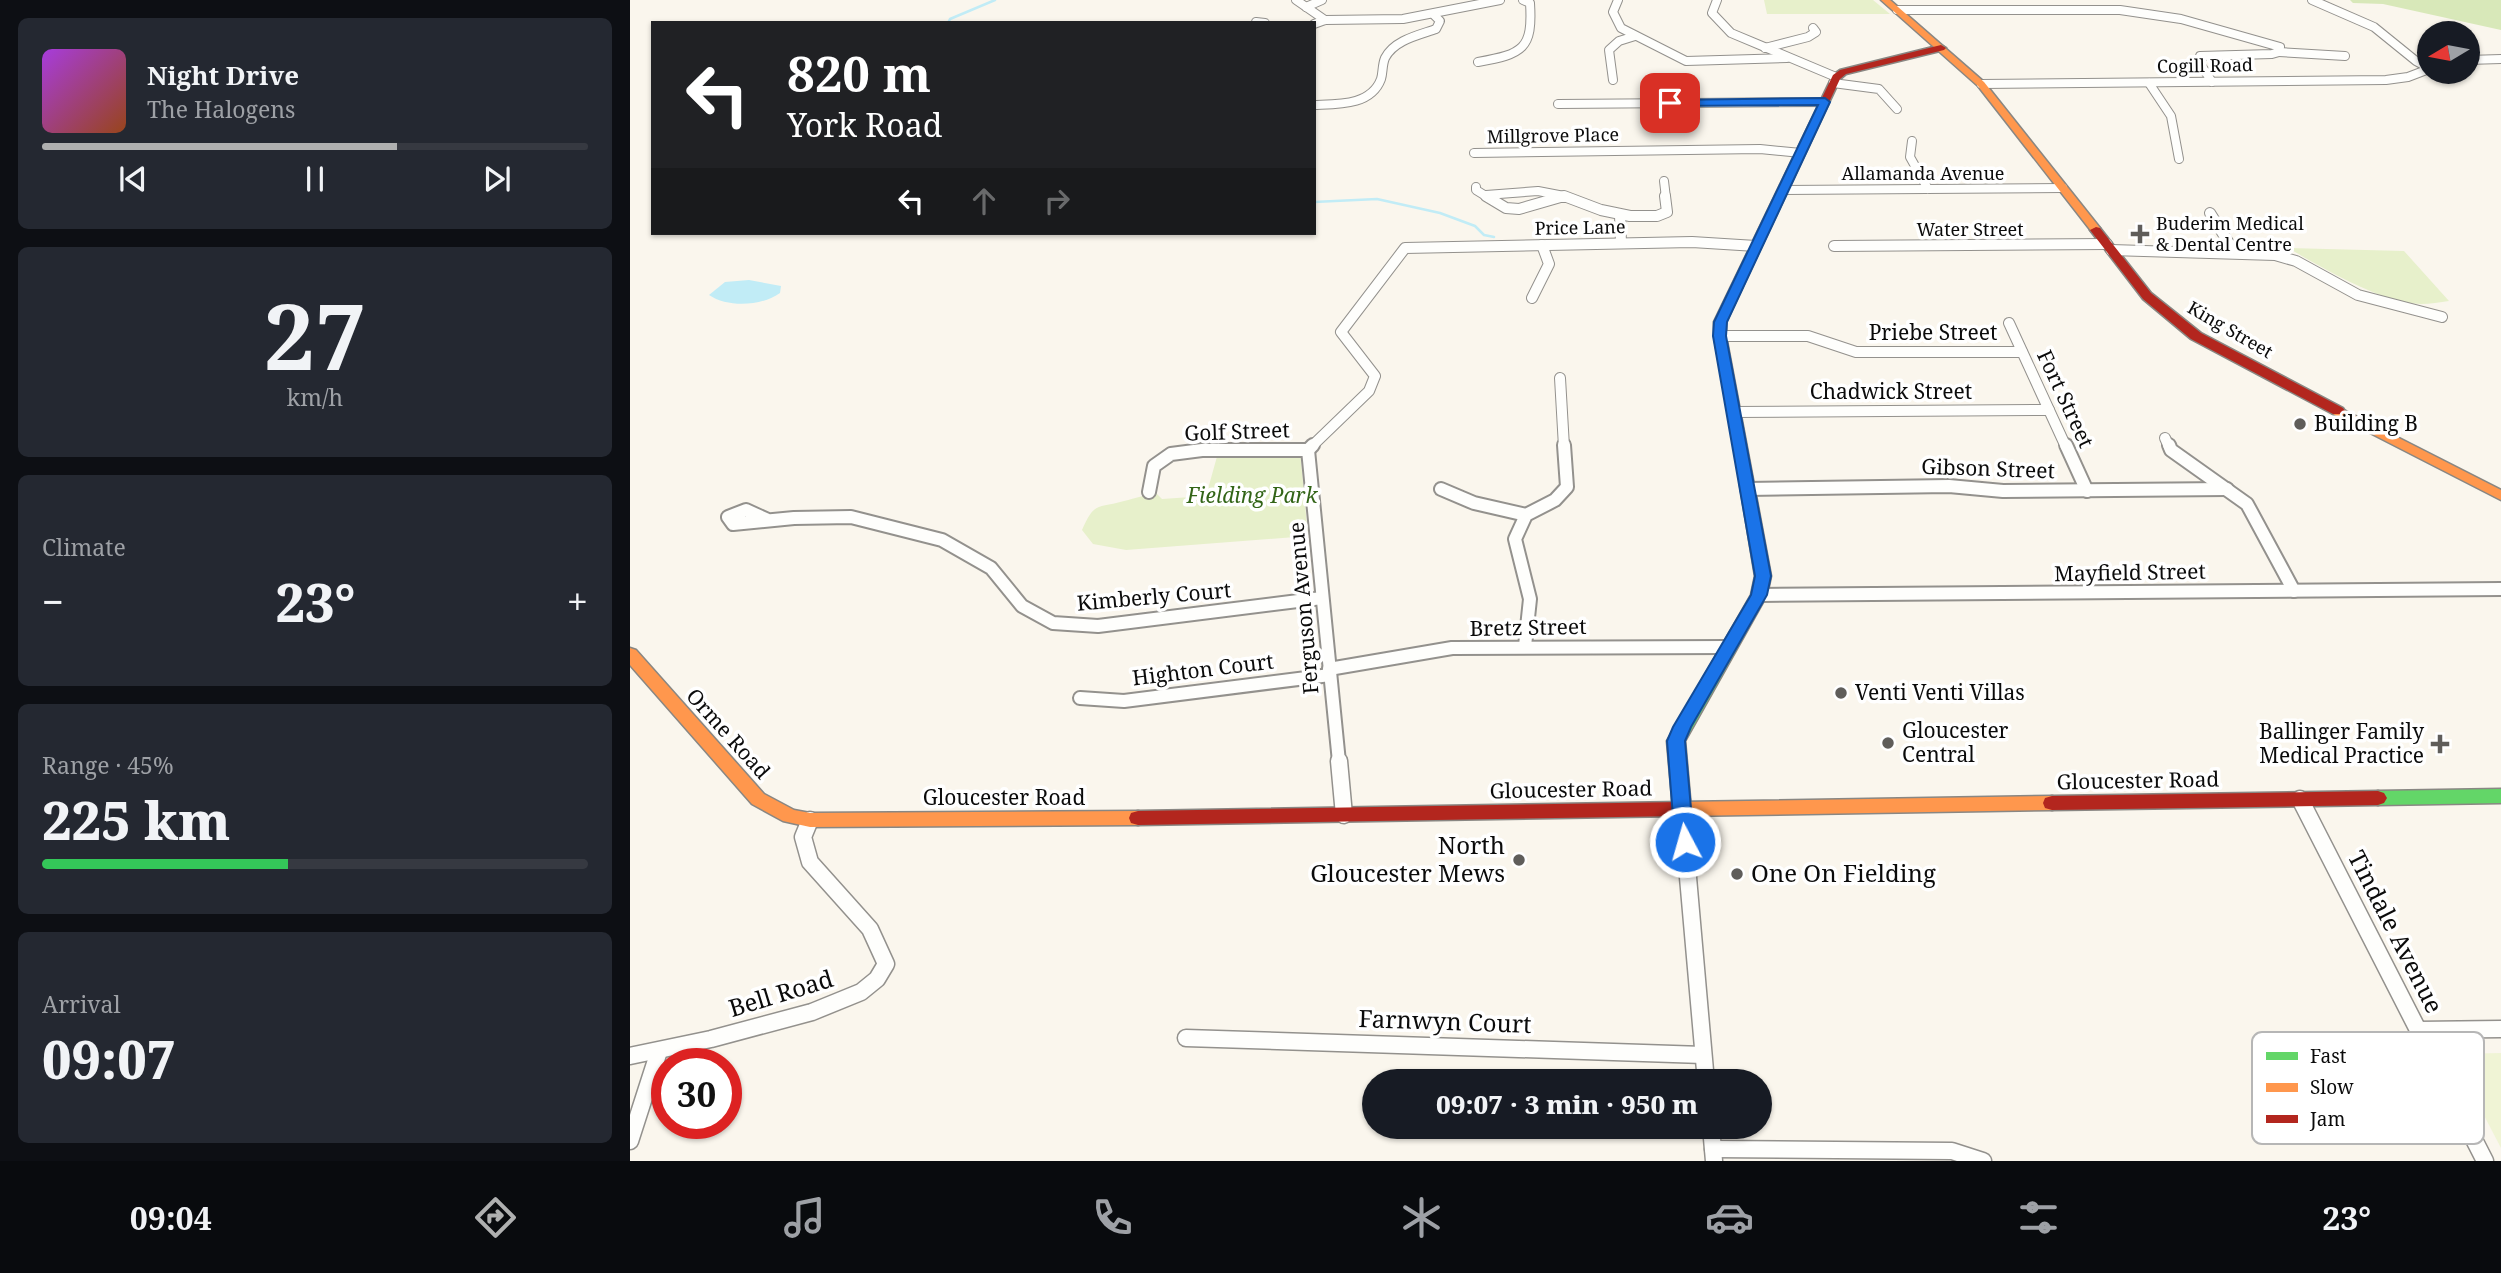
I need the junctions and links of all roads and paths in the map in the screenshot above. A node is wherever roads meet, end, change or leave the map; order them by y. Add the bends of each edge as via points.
1 (1296, 0) edge
2 (1322, 0) edge
3 (1500, 0) edge
4 (1523, 0) edge
5 (1618, 0) edge
6 (1717, 0) edge
7 (1917, 0) edge
8 (2077, 0) edge
9 (2312, 0) edge
10 (1891, 5) edge
11 (1306, 7) junction
12 (2083, 8) junction
13 (1922, 9) junction
14 (1433, 14) junction
15 (1325, 20) junction
16 (1316, 23) edge
17 (1814, 28) dead end
18 (1635, 36) junction
19 (1765, 48) junction
20 (1941, 48) junction
21 (2279, 52) junction
22 (2345, 55) dead end
23 (1787, 58) junction
24 (2501, 59) edge
25 (2480, 60) edge
26 (1478, 62) dead end
27 (2417, 63) edge
28 (2417, 74) edge
29 (1613, 80) dead end
30 (1835, 80) junction
31 (2213, 82) junction
32 (2149, 83) junction
33 (1980, 84) junction
34 (1825, 102) junction
35 (1558, 104) dead end
36 (1316, 105) edge
37 (1898, 109) dead end
38 (1912, 141) dead end
39 (1474, 153) dead end
40 (1801, 153) junction
41 (2179, 159) dead end
42 (1664, 181) dead end
43 (1476, 187) dead end
44 (2063, 188) junction
45 (1928, 189) junction
46 (1783, 190) junction
47 (1485, 195) junction
48 (1564, 196) junction
49 (2210, 213) dead end
50 (1620, 215) junction
51 (1621, 243) junction
52 (1542, 245) junction
53 (1756, 246) junction
54 (1834, 246) dead end
55 (2109, 247) junction
56 (2235, 253) junction
57 (1532, 298) dead end
58 (2442, 317) dead end
59 (2009, 323) dead end
60 (1720, 336) junction
61 (2022, 352) junction
62 (1560, 378) dead end
63 (2049, 410) junction
64 (1734, 412) junction
65 (2165, 438) dead end
66 (1308, 450) junction
67 (1441, 489) dead end
68 (1747, 489) junction
69 (2227, 489) junction
70 (2087, 491) junction
71 (1149, 492) dead end
72 (2501, 496) edge
73 (1526, 515) junction
74 (768, 520) dead end
75 (2501, 589) edge
76 (2294, 591) junction
77 (1759, 595) junction
78 (1322, 598) junction
79 (1525, 646) junction
80 (1729, 647) junction
81 (630, 654) edge
82 (1329, 672) junction
83 (1080, 698) dead end
84 (2501, 796) edge
85 (2300, 799) junction
86 (1682, 809) junction
87 (1344, 814) junction
88 (810, 820) junction
89 (2501, 1029) edge
90 (2418, 1030) joint
91 (1186, 1038) dead end
92 (671, 1048) edge
93 (651, 1052) edge
94 (1703, 1055) junction
95 (630, 1056) edge
96 (1705, 1069) edge
97 (651, 1076) edge
98 (630, 1141) edge
99 (2476, 1144) edge
100 (1713, 1155) edge
101 (1983, 1161) edge
102 (2485, 1161) edge

1 - 11 street
2 - 11 street
3 - 14 street
4 - 26 street via 1530,3 1531,33 1526,43
5 - 18 street via 1613,12 1621,28
6 - 19 street via 1712,13 1731,33
7 - 13 street
8 - 12 street
9 - 27 street via 2371,25
10 - 13 street
10 - 20 main road, King Street
11 - 15 street
12 - 13 street
12 - 21 street via 2181,19 2272,43 2280,47
14 - 15 street
14 - 36 street via 1440,21 1436,29 1402,41 1385,59 1381,82 1363,99
15 - 16 street
17 - 19 street via 1816,32 1808,37
18 - 23 street via 1686,61
18 - 29 street via 1609,50
19 - 23 street
20 - 30 main road via 1843,72
20 - 33 main road, King Street
21 - 22 street
21 - 31 street via 2200,56 2199,62
23 - 30 street
24 - 25 street
28 - 31 street, Cogill Road via 2386,80
30 - 34 main road
30 - 37 street via 1879,89
31 - 32 street, Cogill Road
32 - 33 street, Cogill Road
32 - 41 street via 2171,116
33 - 44 main road, King Street
34 - 35 street
34 - 40 main road
38 - 45 street via 1910,157
39 - 40 street, Millgrove Place via 1760,149
40 - 46 main road
42 - 50 street via 1667,212 1661,216
43 - 47 street
44 - 45 street, Allamanda Avenue
44 - 55 main road, King Street
45 - 46 street, Allamanda Avenue
46 - 53 main road
47 - 48 street via 1544,191
47 - 48 street via 1506,208 1519,209
48 - 50 street
49 - 56 street
50 - 51 street
51 - 52 street, Price Lane
51 - 53 street, Price Lane
52 - 57 street via 1549,264
52 - 66 street, Price Lane via 1405,248 1341,332 1375,376 1369,391
53 - 60 main road via 1720,322
54 - 55 street, Water Street
55 - 56 street, Water Street
55 - 72 main road, King Street via 2147,296 2196,336
56 - 58 street, Water Street via 2285,258 2358,295
59 - 61 street, Fort Street
60 - 61 street, Priebe Street via 1808,336 1856,352
60 - 64 main road
61 - 63 street, Fort Street
62 - 73 street via 1567,486 1555,500
63 - 64 street, Chadwick Street
63 - 70 street, Fort Street
64 - 68 main road
65 - 69 street via 2171,450
66 - 71 street, Golf Street via 1171,454 1154,466
66 - 78 street, Ferguson Avenue
67 - 73 street via 1474,503
68 - 70 street, Gibson Street via 1949,485 2003,491
68 - 77 main road via 1763,576
69 - 70 street, Gibson Street
69 - 76 street via 2247,505
73 - 79 street via 1514,538 1530,599
74 - 78 street, Kimberly Court via 851,517 942,540 991,568 1022,606 1053,623 1098,625
75 - 76 street, Mayfield Street
76 - 77 street, Mayfield Street
77 - 80 main road
78 - 82 street, Ferguson Avenue
79 - 80 street, Bretz Street
79 - 82 street, Bretz Street via 1452,648
80 - 86 main road via 1676,741
81 - 88 main road, Orme Road via 758,799 790,816
82 - 83 street, Highton Court via 1124,701
82 - 87 street, Ferguson Avenue
84 - 85 main road, Gloucester Road
85 - 86 main road, Gloucester Road
85 - 90 street, Tindale Avenue
86 - 87 main road, Gloucester Road
86 - 94 street
87 - 88 main road, Gloucester Road
88 - 92 street, Bell Road via 804,849 810,862 870,929 886,964 877,979 861,992 812,1012
89 - 90 street
91 - 94 street, Farnwyn Court
93 - 95 street, Bell Road
94 - 96 street
97 - 98 street
99 - 102 street, Tindale Avenue
100 - 101 street via 1952,1151

